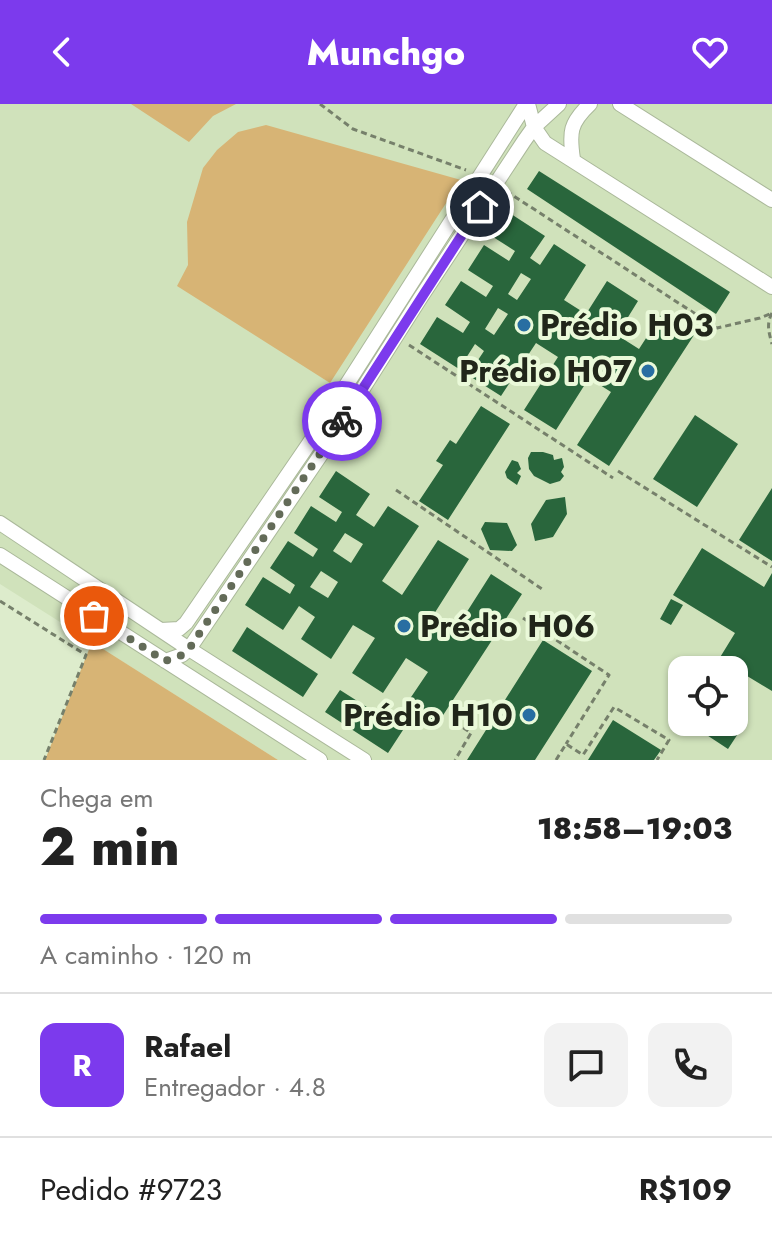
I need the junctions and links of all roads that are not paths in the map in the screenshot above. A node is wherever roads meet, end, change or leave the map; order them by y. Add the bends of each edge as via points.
1 (527, 104) edge
2 (559, 104) edge
3 (590, 104) edge
4 (620, 104) edge
5 (534, 127) junction
6 (573, 159) junction
7 (772, 200) edge
8 (772, 287) edge
9 (0, 523) edge
10 (0, 555) edge
11 (161, 630) junction
12 (189, 649) junction
13 (165, 661) junction
14 (320, 760) edge
15 (364, 760) edge

1 - 5 street
1 - 11 street via 308,445 186,623
2 - 5 street
3 - 6 street via 577,117 569,139
4 - 7 street
5 - 6 street via 545,143
5 - 12 street
6 - 8 street
9 - 11 street
10 - 13 street
11 - 12 street
12 - 13 street
12 - 15 street
13 - 14 street

